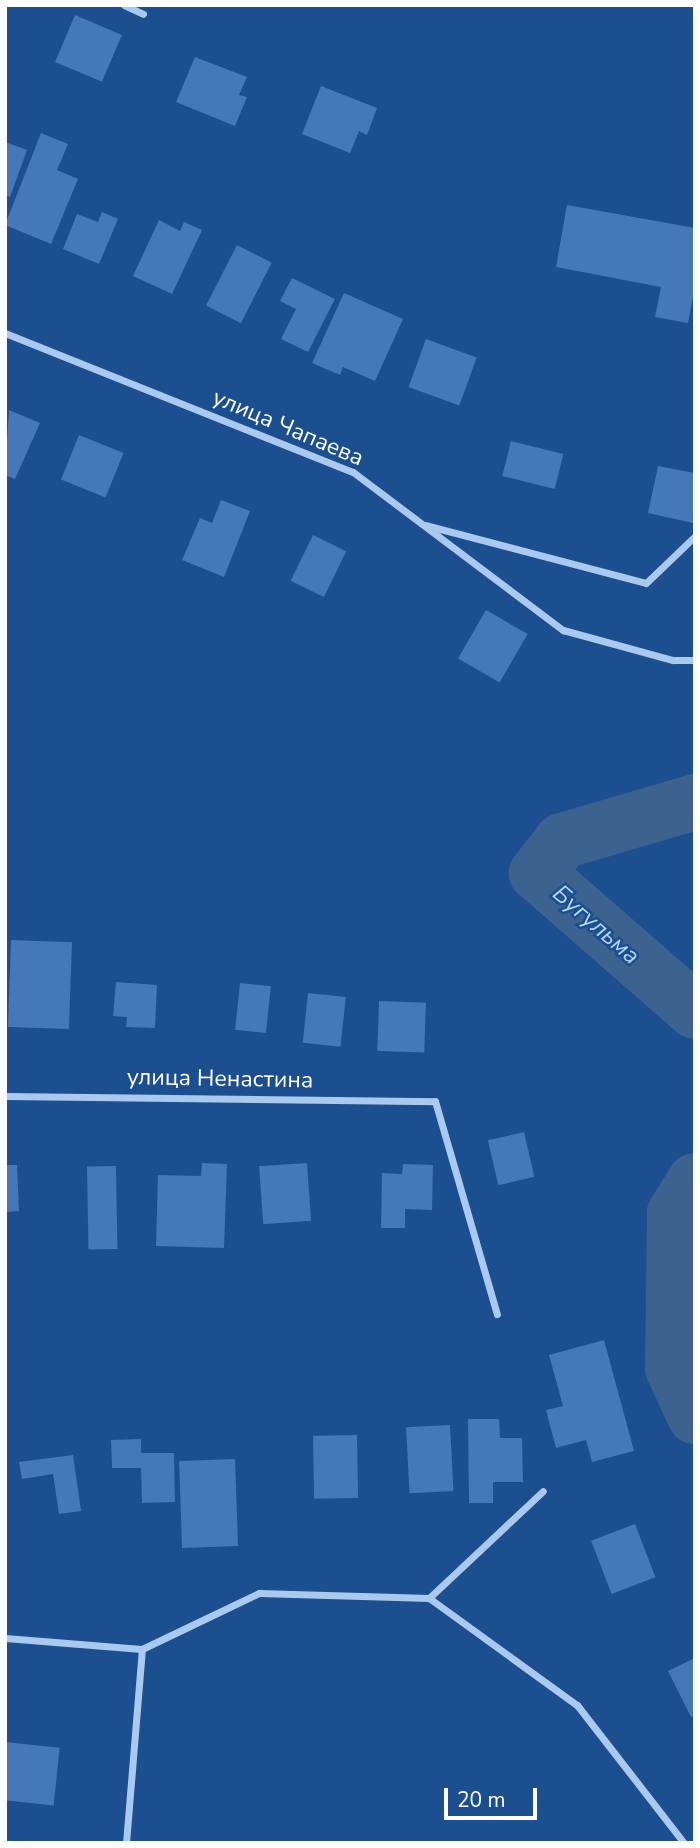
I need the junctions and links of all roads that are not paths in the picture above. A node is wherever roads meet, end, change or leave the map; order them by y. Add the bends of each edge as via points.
1 (124, 5) edge
2 (143, 9) edge
3 (5, 333) edge
4 (421, 524) junction
5 (695, 536) edge
6 (695, 660) edge
7 (5, 1096) edge
8 (497, 1314) dead end
9 (543, 1491) dead end
10 (429, 1598) junction
11 (5, 1638) edge
12 (142, 1649) junction
13 (126, 1843) edge
14 (684, 1843) edge

1 - 2 street
3 - 4 street, улица Чапаева via 353,472
4 - 5 street via 646,583
4 - 6 street, улица Чапаева via 563,630 673,660
7 - 8 street, улица Ненастина via 435,1101
9 - 10 street
10 - 12 street via 259,1593
10 - 14 street via 577,1705
11 - 12 street
12 - 13 street

